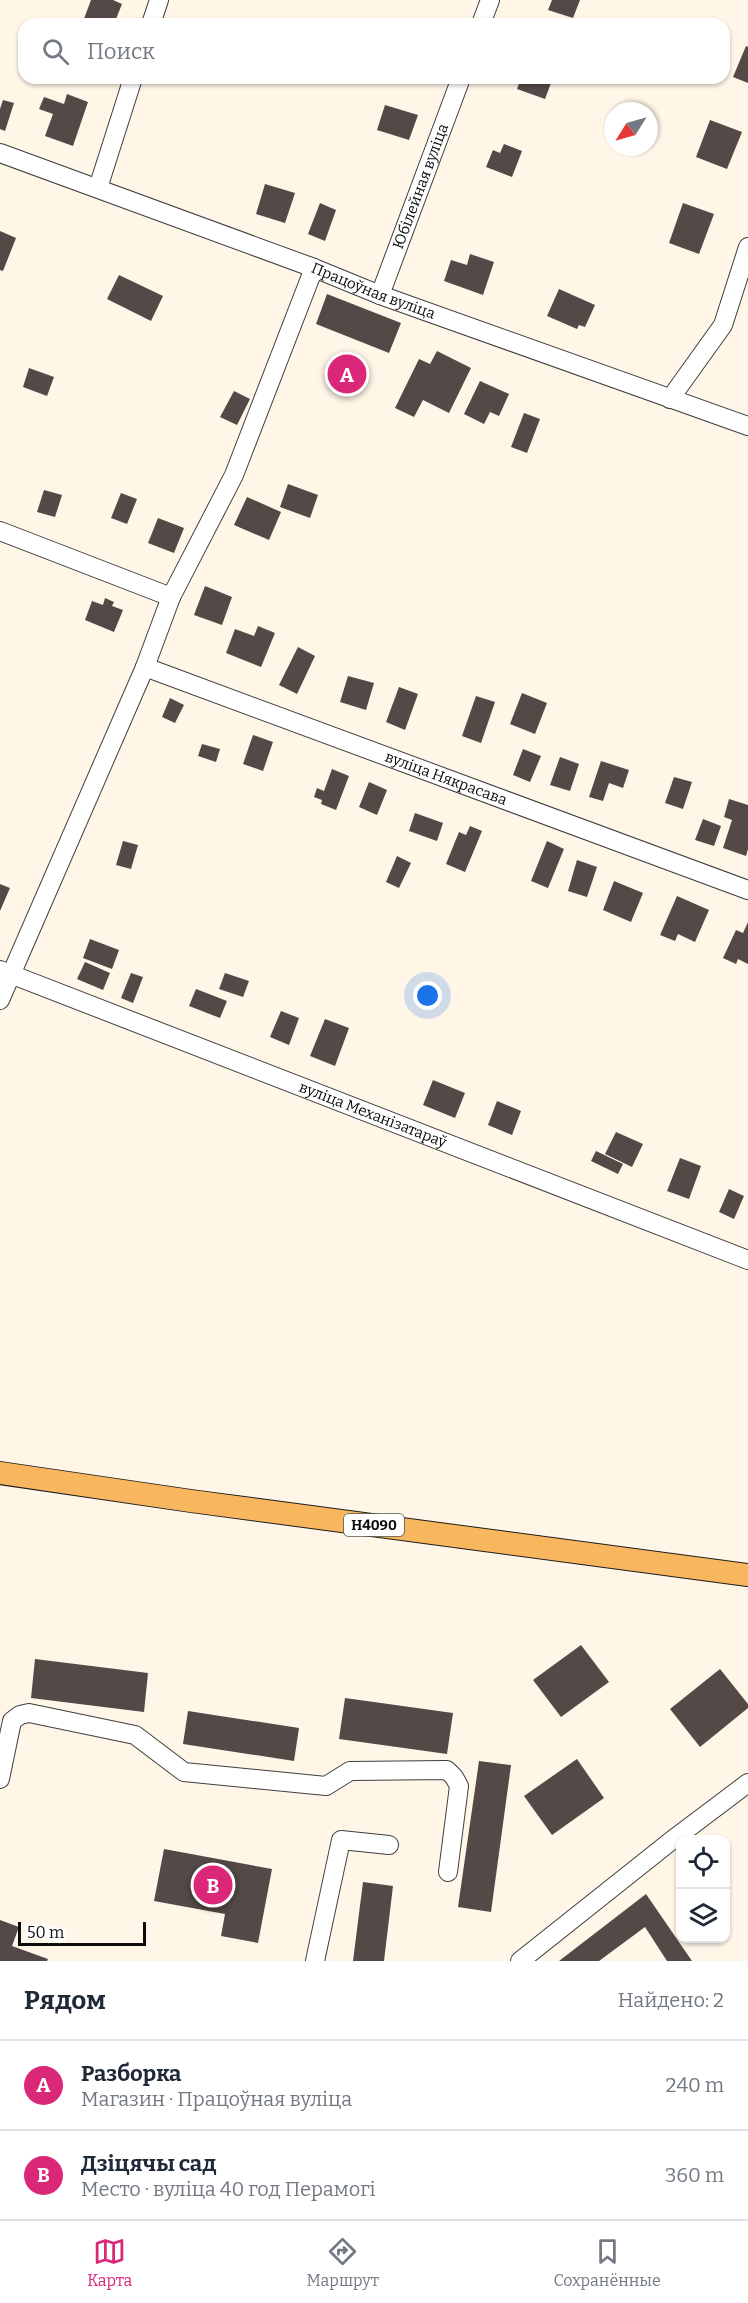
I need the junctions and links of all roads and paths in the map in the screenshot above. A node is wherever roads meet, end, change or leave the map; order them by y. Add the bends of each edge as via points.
1 (159, 0) edge
2 (490, 0) edge
3 (153, 18) edge
4 (483, 18) edge
5 (132, 84) edge
6 (459, 84) edge
7 (0, 153) edge
8 (98, 188) junction
9 (748, 247) edge
10 (314, 268) junction
11 (380, 295) junction
12 (670, 399) junction
13 (748, 426) edge
14 (0, 531) edge
15 (171, 597) junction
16 (145, 667) junction
17 (748, 890) edge
18 (5, 973) edge
19 (0, 1000) edge
20 (748, 1260) edge
21 (0, 1473) edge
22 (748, 1575) edge
23 (0, 1779) edge
24 (748, 1783) edge
25 (389, 1845) dead end
26 (448, 1872) dead end
27 (315, 1961) edge
28 (520, 1961) edge

1 - 3 street
2 - 4 street
5 - 8 street
6 - 11 street, Юбілейная вуліца
7 - 8 street, Працоўная вуліца
8 - 10 street, Працоўная вуліца
9 - 12 street via 723,325
10 - 11 street, Працоўная вуліца
10 - 15 street via 234,475
11 - 12 street, Працоўная вуліца
12 - 13 street, Працоўная вуліца
14 - 15 street
15 - 16 street
16 - 17 street, вуліца Някрасава
16 - 18 street
18 - 19 street
18 - 20 street, вуліца Механізатараў
21 - 22 main road, Н4090
23 - 26 street via 12,1721 29,1713 135,1735 184,1772 326,1786 350,1771 447,1770 459,1786
24 - 28 street
25 - 27 street via 341,1840

